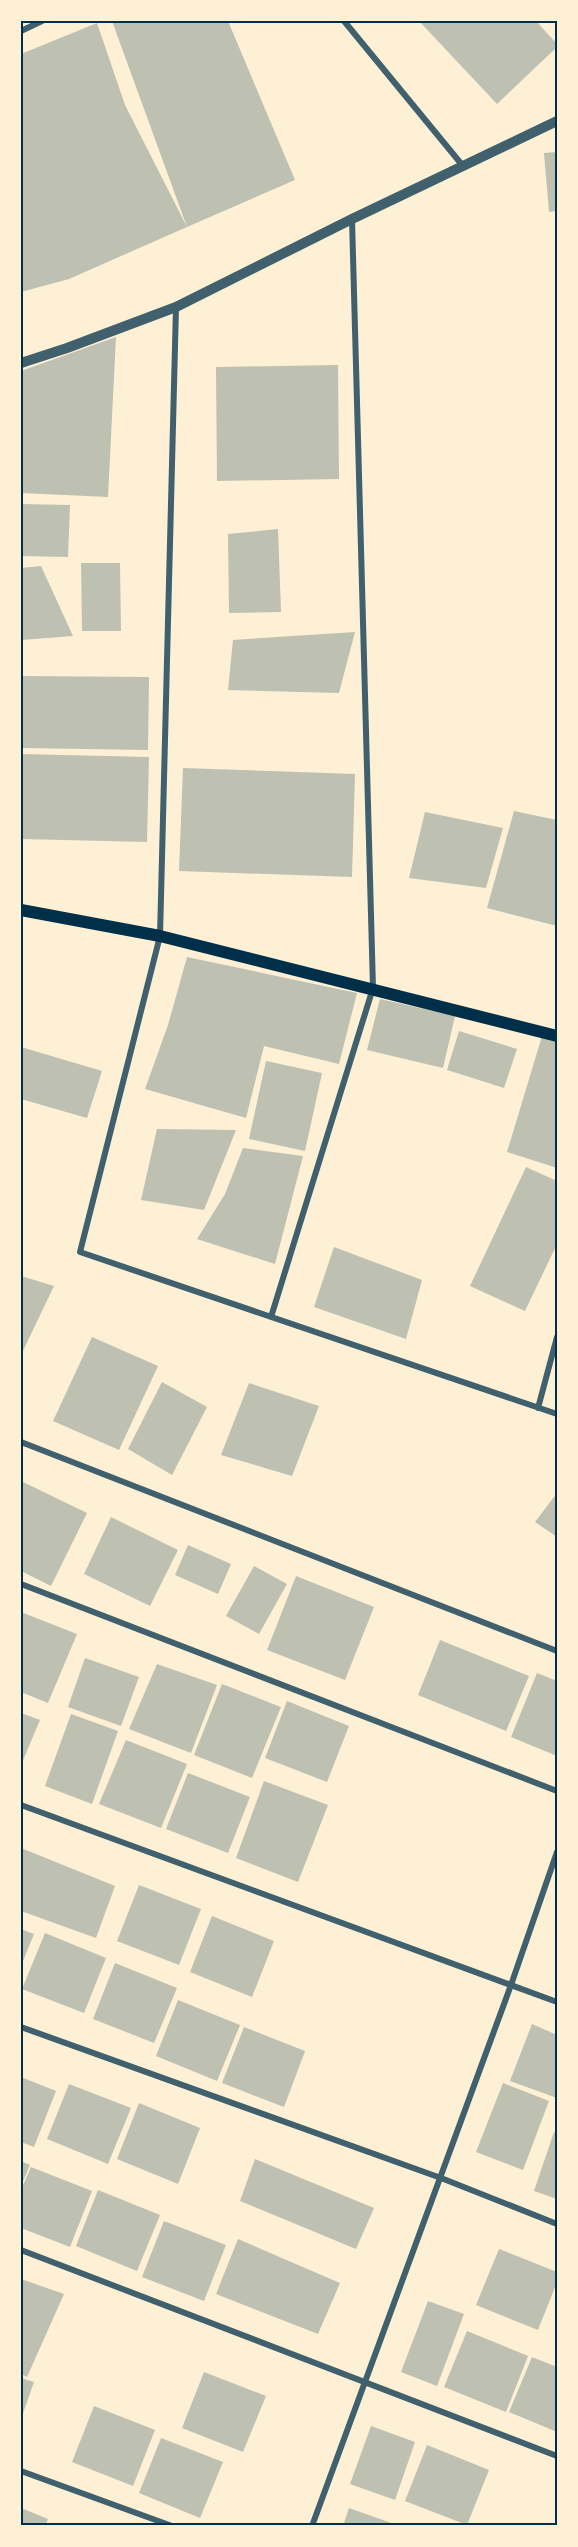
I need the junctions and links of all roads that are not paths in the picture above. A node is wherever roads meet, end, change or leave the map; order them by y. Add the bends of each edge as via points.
1 (42, 21) edge
2 (344, 21) edge
3 (21, 31) edge
4 (557, 121) edge
5 (464, 166) junction
6 (352, 219) junction
7 (176, 307) junction
8 (21, 363) edge
9 (21, 910) edge
10 (160, 936) junction
11 (373, 988) junction
12 (557, 1036) edge
13 (271, 1317) junction
14 (557, 1337) edge
15 (538, 1408) junction
16 (557, 1414) edge
17 (21, 1442) edge
18 (21, 1584) edge
19 (557, 1651) edge
20 (557, 1791) edge
21 (21, 1805) edge
22 (557, 1852) edge
23 (511, 1985) junction
24 (557, 2002) edge
25 (21, 2026) edge
26 (441, 2178) junction
27 (557, 2224) edge
28 (21, 2250) edge
29 (366, 2382) junction
30 (557, 2456) edge
31 (21, 2471) edge
32 (172, 2526) edge
33 (312, 2526) edge

1 - 3 street
2 - 5 street
4 - 5 street
5 - 6 street
6 - 7 street
6 - 11 street
7 - 8 street
7 - 10 street
9 - 10 main road
10 - 11 main road
10 - 13 street via 80,1252
11 - 12 main road
11 - 13 street
13 - 15 street
14 - 15 street
15 - 16 street
17 - 19 street
18 - 20 street
21 - 23 street
22 - 23 street
23 - 24 street
23 - 26 street
25 - 26 street
26 - 27 street
26 - 29 street
28 - 29 street
29 - 30 street
29 - 33 street
31 - 32 street

